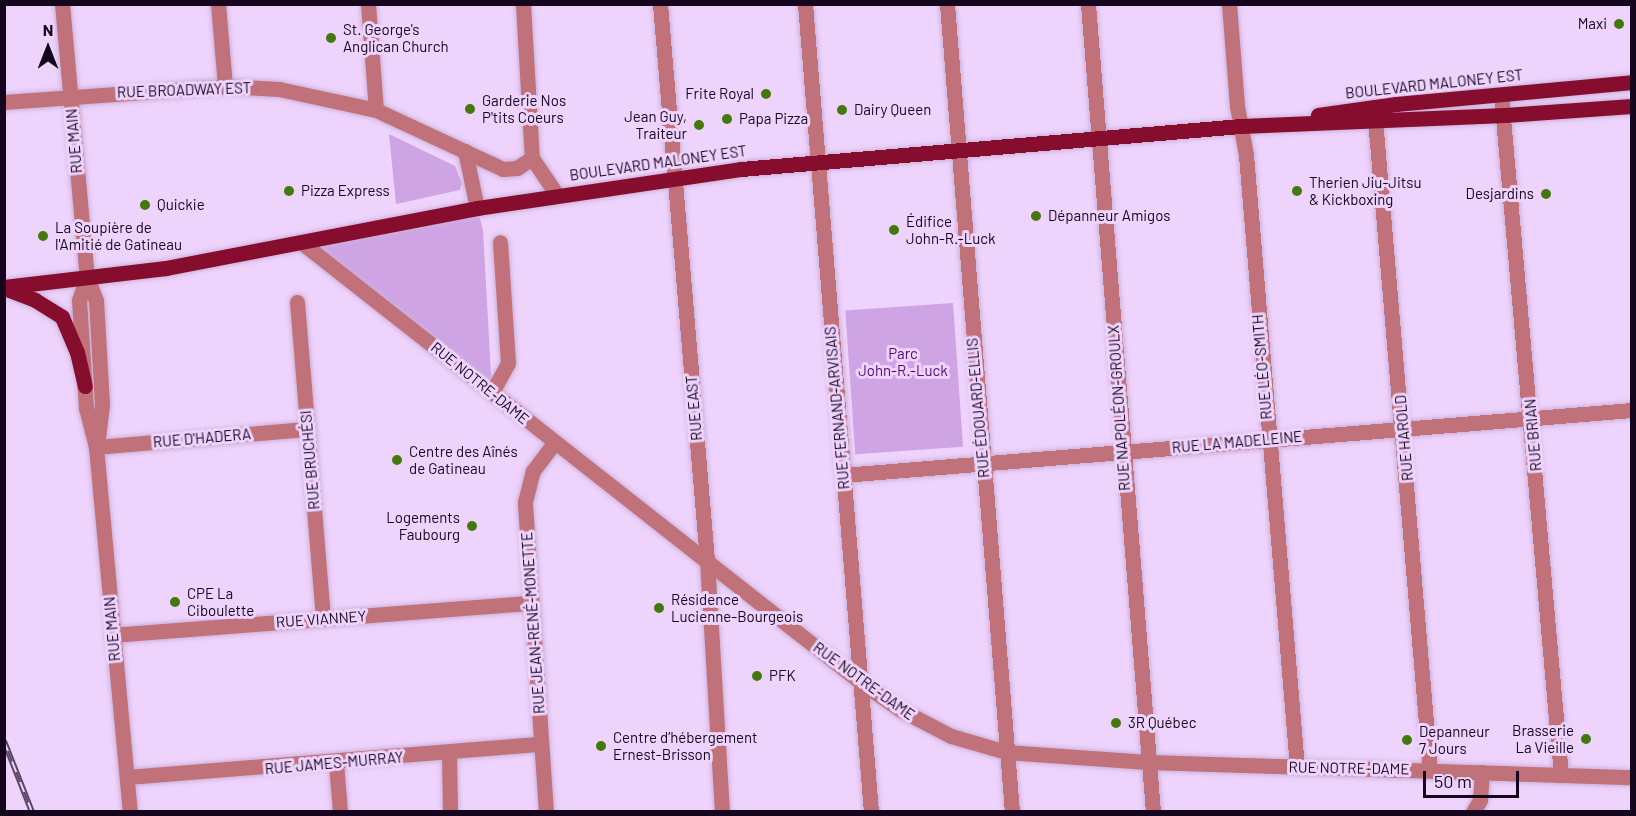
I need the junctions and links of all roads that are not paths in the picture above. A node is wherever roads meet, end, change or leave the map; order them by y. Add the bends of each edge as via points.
1 (62, 4) edge
2 (218, 4) edge
3 (368, 4) edge
4 (523, 4) edge
5 (660, 4) edge
6 (805, 4) edge
7 (948, 4) edge
8 (1088, 4) edge
9 (1229, 4) edge
10 (1632, 82) edge
11 (225, 86) junction
12 (1501, 95) junction
13 (70, 97) junction
14 (4, 102) edge
15 (1632, 106) edge
16 (376, 110) junction
17 (1375, 115) junction
18 (1505, 115) junction
19 (1241, 126) junction
20 (1098, 137) junction
21 (958, 149) junction
22 (465, 151) junction
23 (532, 158) junction
24 (816, 161) junction
25 (674, 177) junction
26 (557, 195) junction
27 (477, 208) junction
28 (301, 242) junction
29 (500, 242) dead end
30 (87, 277) junction
31 (4, 288) edge
32 (297, 302) dead end
33 (85, 386) junction
34 (492, 392) junction
35 (1632, 410) edge
36 (1532, 418) junction
37 (307, 429) junction
38 (1403, 429) junction
39 (1268, 440) junction
40 (554, 443) junction
41 (96, 447) junction
42 (1123, 452) junction
43 (983, 463) junction
44 (843, 475) junction
45 (707, 560) junction
46 (531, 603) junction
47 (323, 618) junction
48 (112, 635) junction
49 (859, 681) junction
50 (541, 744) junction
51 (1006, 752) junction
52 (449, 753) junction
53 (1148, 762) junction
54 (336, 764) junction
55 (1297, 767) junction
56 (1430, 770) junction
57 (1482, 772) junction
58 (1561, 775) junction
59 (127, 777) junction
60 (1632, 777) edge
61 (130, 812) edge
62 (339, 812) edge
63 (450, 812) edge
64 (546, 812) edge
65 (722, 812) edge
66 (871, 812) edge
67 (1012, 812) edge
68 (1152, 812) edge
69 (1473, 812) edge

1 - 13 street, RUE MAIN
2 - 11 street
3 - 16 street
4 - 23 street
5 - 25 street, RUE EAST
6 - 24 street, RUE FERNAND-ARVISAIS
7 - 21 street, RUE ÉDOUARD-ELLIS
8 - 20 street, RUE NAPOLÉON-GROULX
9 - 19 street, RUE LÉO-SMITH
10 - 12 main road, BOULEVARD MALONEY EST
11 - 13 street, RUE BROADWAY EST
11 - 16 street, RUE BROADWAY EST via 304,92
12 - 17 main road, BOULEVARD MALONEY EST
12 - 18 street, RUE BRIAN
13 - 14 street, RUE BROADWAY EST
13 - 30 street, RUE MAIN
15 - 18 main road, BOULEVARD MALONEY EST
16 - 22 street, RUE BROADWAY EST
17 - 18 main road, BOULEVARD MALONEY EST
17 - 19 main road, BOULEVARD MALONEY EST
17 - 38 street, RUE HAROLD
18 - 36 street, RUE BRIAN
19 - 20 main road, BOULEVARD MALONEY EST
19 - 39 street, RUE LÉO-SMITH
20 - 21 main road, BOULEVARD MALONEY EST
20 - 42 street, RUE NAPOLÉON-GROULX
21 - 24 main road, BOULEVARD MALONEY EST
21 - 43 street, RUE ÉDOUARD-ELLIS
22 - 23 street, RUE BROADWAY EST via 503,169 517,168
22 - 27 street
23 - 26 street
24 - 25 main road, BOULEVARD MALONEY EST
24 - 44 street, RUE FERNAND-ARVISAIS
25 - 26 main road, BOULEVARD MALONEY EST
25 - 45 street, RUE EAST
26 - 27 main road, BOULEVARD MALONEY EST
27 - 28 main road, BOULEVARD MALONEY EST
28 - 30 main road, BOULEVARD MALONEY EST via 165,268
28 - 34 street, RUE NOTRE-DAME
29 - 34 street via 508,363
30 - 31 main road, BOULEVARD MALONEY EST
30 - 33 street, RUE MAIN via 79,300
30 - 41 street, RUE MAIN via 96,300 102,405
31 - 33 main road via 35,300 62,317 77,352
32 - 37 street, RUE BRUCHÉSI
33 - 41 street, RUE MAIN
34 - 40 street, RUE NOTRE-DAME
35 - 36 street, RUE LA MADELEINE
36 - 38 street, RUE LA MADELEINE
36 - 58 street, RUE BRIAN
37 - 41 street, RUE D'HADERA
37 - 47 street, RUE BRUCHÉSI
38 - 39 street, RUE LA MADELEINE
38 - 56 street, RUE HAROLD
39 - 42 street, RUE LA MADELEINE
39 - 55 street, RUE LÉO-SMITH
40 - 45 street, RUE NOTRE-DAME
40 - 46 street, RUE JEAN-RENÉ-MONETTE via 539,459 527,490
41 - 48 street, RUE MAIN
42 - 43 street, RUE LA MADELEINE
42 - 53 street, RUE NAPOLÉON-GROULX
43 - 44 street, RUE LA MADELEINE
43 - 51 street, RUE ÉDOUARD-ELLIS
44 - 49 street, RUE FERNAND-ARVISAIS
45 - 49 street, RUE NOTRE-DAME
45 - 65 street, RUE EAST
46 - 47 street, RUE VIANNEY
46 - 50 street, RUE JEAN-RENÉ-MONETTE
47 - 48 street, RUE VIANNEY
48 - 59 street, RUE MAIN
49 - 51 street, RUE NOTRE-DAME via 935,729
49 - 66 street, RUE FERNAND-ARVISAIS
50 - 52 street, RUE JAMES-MURRAY
50 - 64 street, RUE JEAN-RENÉ-MONETTE
51 - 53 street, RUE NOTRE-DAME
51 - 67 street, RUE ÉDOUARD-ELLIS
52 - 54 street, RUE JAMES-MURRAY
52 - 63 street
53 - 55 street, RUE NOTRE-DAME
53 - 68 street, RUE NAPOLÉON-GROULX
54 - 59 street, RUE JAMES-MURRAY
54 - 62 street
55 - 56 street, RUE NOTRE-DAME
56 - 57 street, RUE NOTRE-DAME
57 - 58 street, RUE NOTRE-DAME
57 - 69 street via 1480,800
58 - 60 street, RUE NOTRE-DAME
59 - 61 street, RUE MAIN

